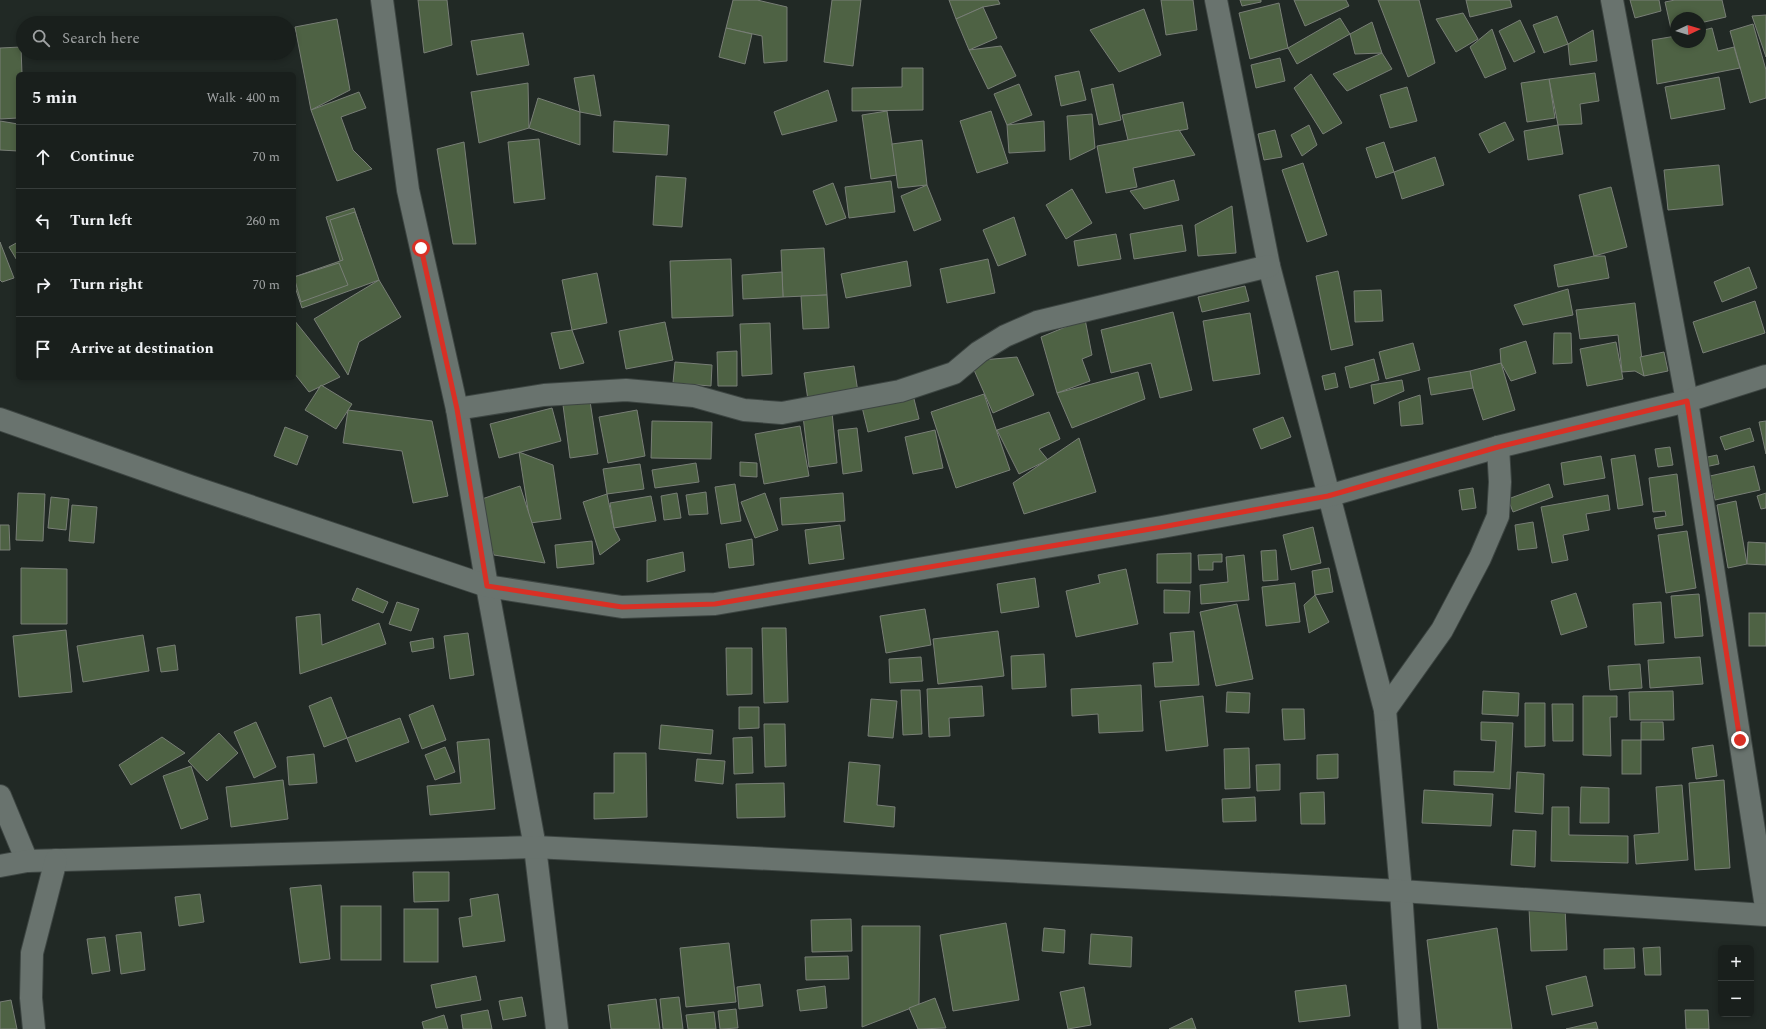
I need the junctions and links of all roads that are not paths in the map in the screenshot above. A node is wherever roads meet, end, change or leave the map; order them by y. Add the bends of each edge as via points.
1 (382, 0) edge
2 (1216, 0) edge
3 (1612, 0) edge
4 (1269, 266) junction
5 (1766, 376) edge
6 (1687, 401) junction
7 (457, 409) junction
8 (0, 419) edge
9 (1498, 447) junction
10 (1328, 496) junction
11 (487, 586) junction
12 (1385, 710) junction
13 (0, 796) edge
14 (535, 847) junction
15 (56, 860) junction
16 (27, 861) junction
17 (0, 866) edge
18 (1401, 891) junction
19 (1766, 907) edge
20 (1766, 914) edge
21 (34, 1029) edge
22 (557, 1029) edge
23 (1410, 1029) edge

1 - 7 street via 408,190
2 - 4 street
3 - 6 street
4 - 7 street via 1037,322 1005,336 979,352 954,373 900,391 782,413 744,410 694,396 626,390 544,395
4 - 10 street
5 - 6 street
6 - 9 street
6 - 19 street
7 - 11 street
8 - 11 street
9 - 10 street
9 - 12 street via 1498,516 1480,558 1442,630
10 - 11 street via 715,604 622,607
10 - 12 street
11 - 14 street
12 - 18 street
13 - 16 street
14 - 15 street
14 - 18 street
14 - 22 street
15 - 16 street
15 - 21 street via 32,953 31,998
16 - 17 street
18 - 20 street
18 - 23 street

